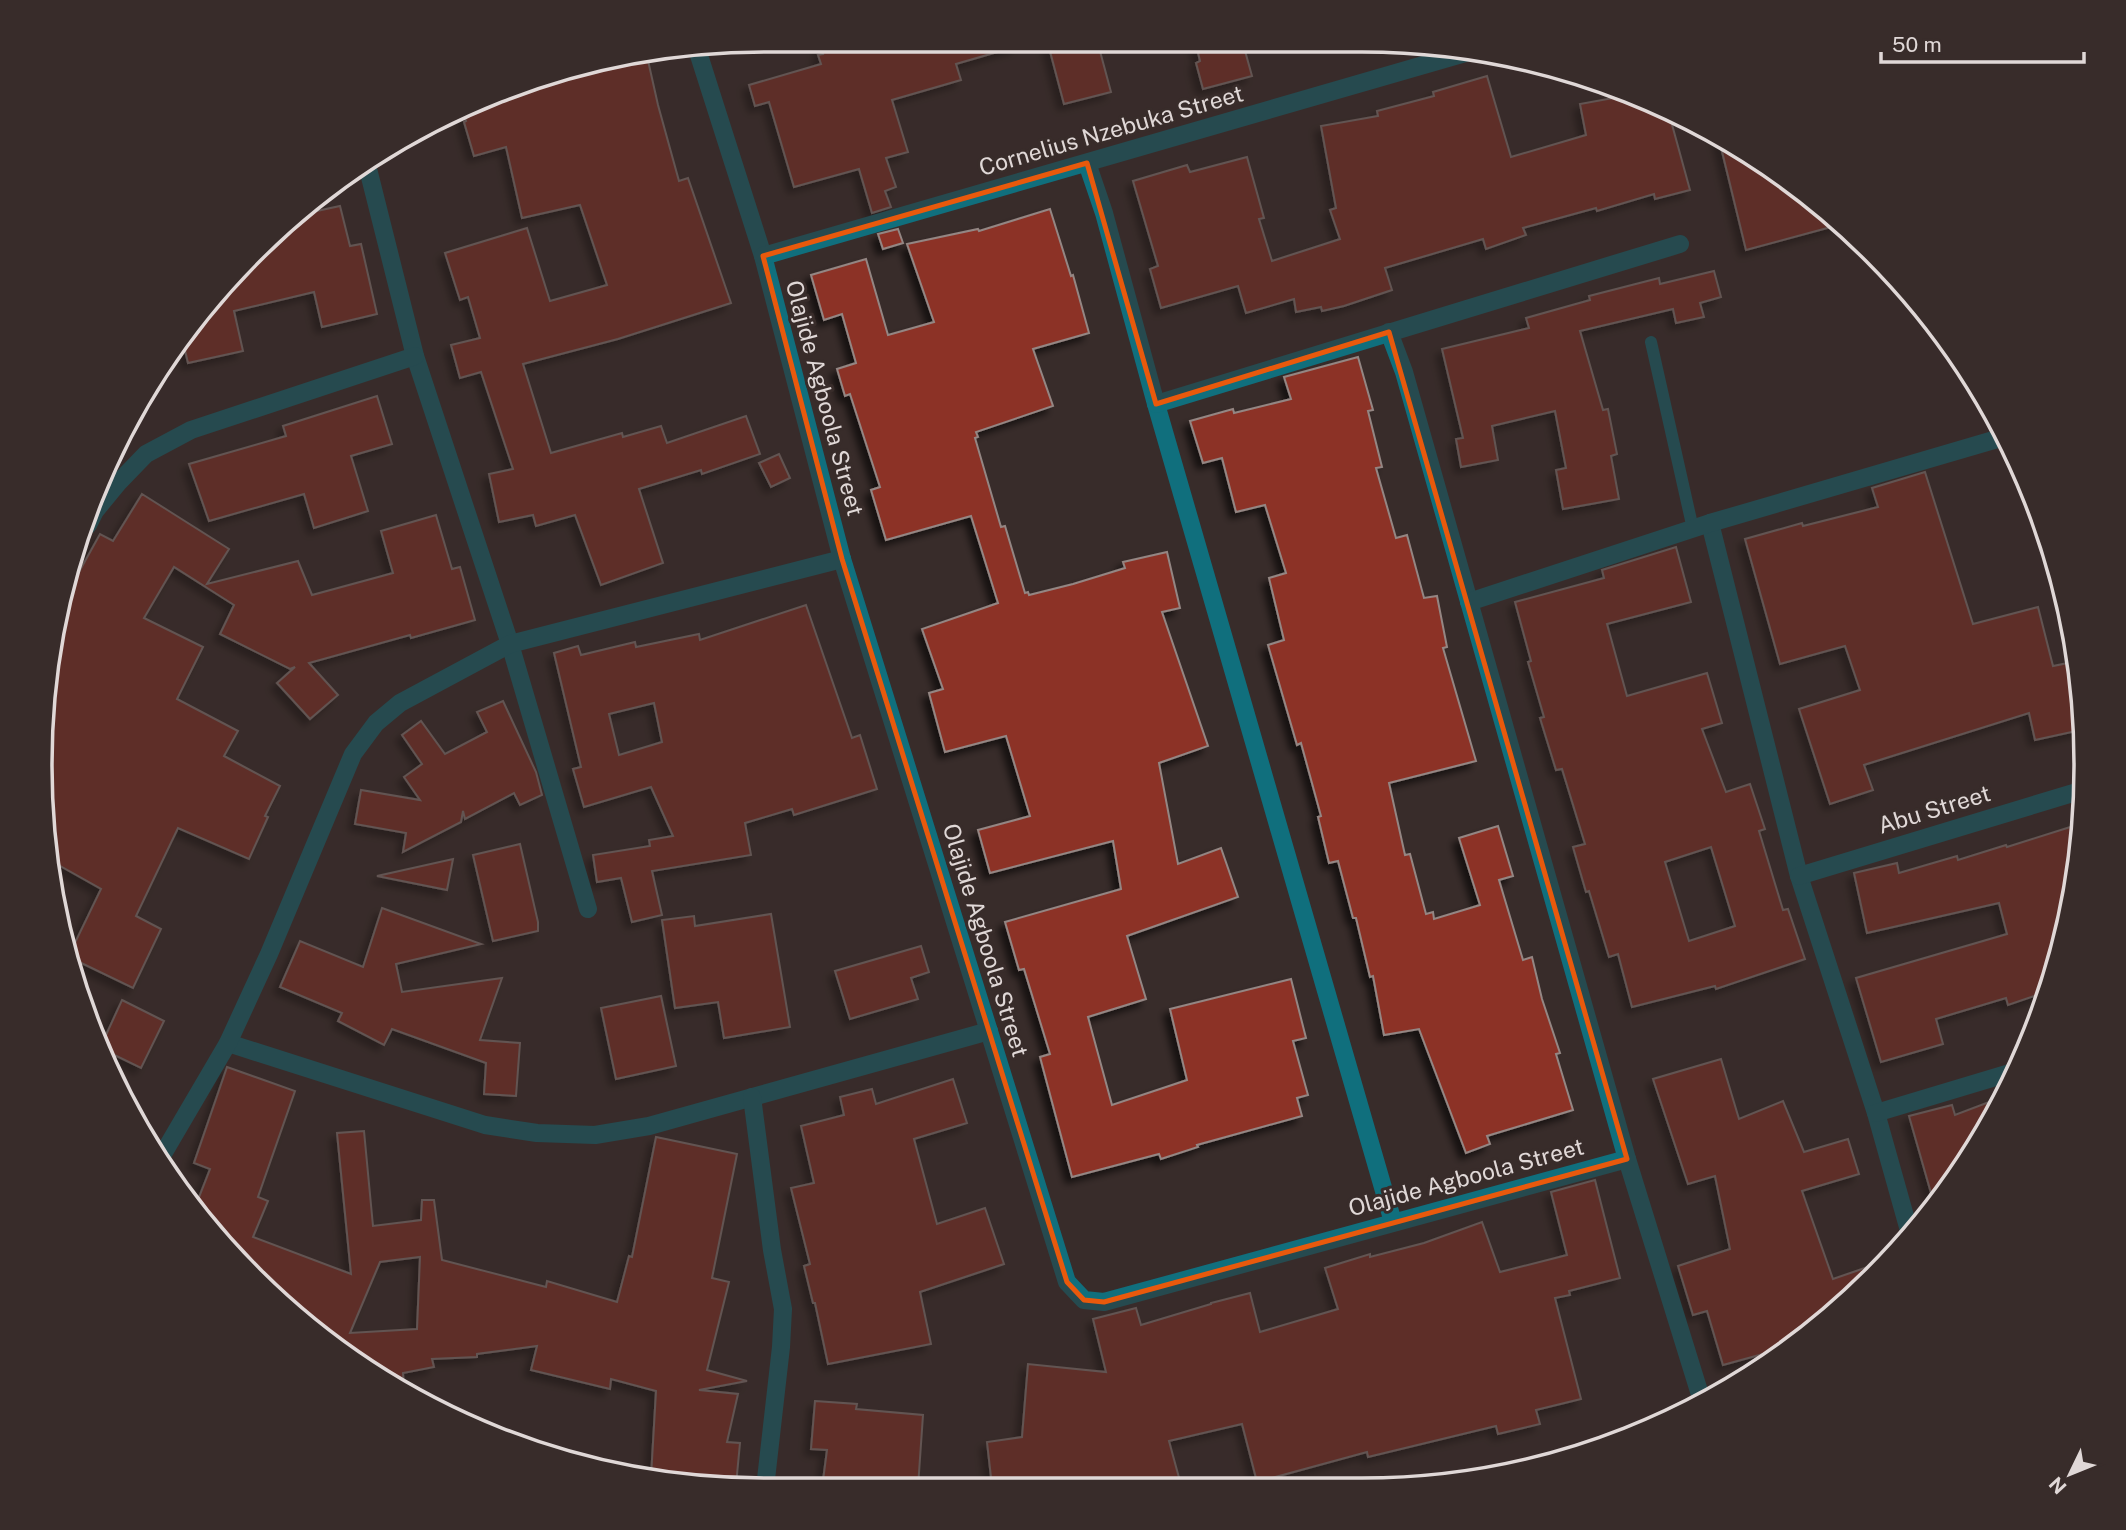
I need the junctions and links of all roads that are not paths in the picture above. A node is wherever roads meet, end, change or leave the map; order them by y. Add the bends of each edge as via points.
1 (699, 56) edge
2 (1447, 58) edge
3 (1087, 163) junction
4 (369, 173) edge
5 (1680, 244) dead end
6 (763, 256) junction
7 (1389, 332) junction
8 (1651, 342) dead end
9 (415, 356) junction
10 (1156, 404) junction
11 (1995, 440) edge
12 (104, 500) edge
13 (1710, 523) junction
14 (1693, 529) junction
15 (842, 558) junction
16 (1469, 602) junction
17 (510, 644) junction
18 (2073, 793) edge
19 (1799, 876) junction
20 (588, 909) dead end
21 (989, 1031) junction
22 (228, 1043) junction
23 (2002, 1075) edge
24 (752, 1097) junction
25 (1876, 1113) junction
26 (166, 1149) edge
27 (1627, 1159) junction
28 (1393, 1222) junction
29 (1907, 1223) edge
30 (1699, 1392) edge
31 (766, 1478) edge

1 - 6 street, Olajide Agboola Street
2 - 3 street, Cornelius Nzebuka Street
3 - 6 street, Cornelius Nzebuka Street
3 - 10 street
4 - 9 street
5 - 7 street
6 - 15 street, Olajide Agboola Street
7 - 10 street
7 - 16 street
8 - 14 lane
9 - 12 street via 191,430 146,454
9 - 17 street
10 - 28 street
11 - 13 street
13 - 14 street
13 - 19 street
14 - 16 street
15 - 17 street
15 - 21 street, Olajide Agboola Street
16 - 27 street
17 - 20 street
17 - 22 street via 400,703 376,723 353,754
18 - 19 street, Abu Street
19 - 25 street
21 - 24 street
21 - 28 street, Olajide Agboola Street via 1067,1282 1084,1300 1104,1303
22 - 24 street via 485,1125 537,1133 595,1135 649,1126
22 - 26 street
23 - 25 street
24 - 31 street via 783,1309
25 - 29 street
27 - 28 street, Olajide Agboola Street
27 - 30 street

